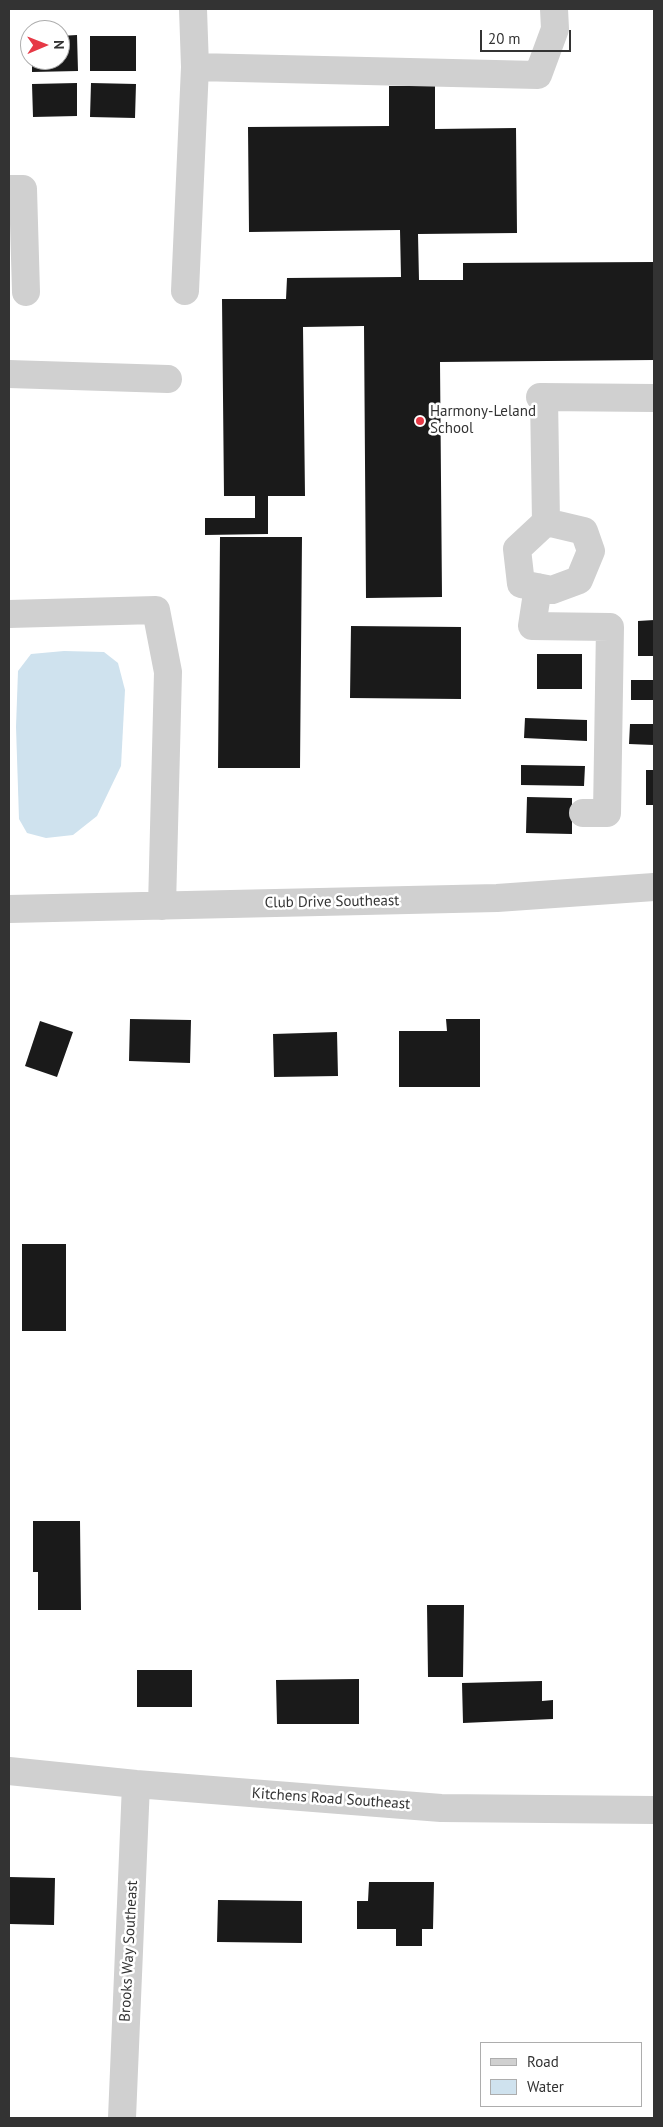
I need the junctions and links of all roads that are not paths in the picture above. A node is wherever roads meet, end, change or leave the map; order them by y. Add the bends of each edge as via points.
1 (193, 9) edge
2 (554, 9) edge
3 (195, 67) junction
4 (9, 189) edge
5 (185, 291) dead end
6 (26, 292) dead end
7 (9, 374) edge
8 (168, 379) dead end
9 (654, 398) edge
10 (546, 522) junction
11 (538, 587) junction
12 (9, 614) edge
13 (583, 813) dead end
14 (654, 887) edge
15 (162, 906) junction
16 (9, 909) edge
17 (9, 1771) edge
18 (136, 1784) junction
19 (654, 1810) edge
20 (122, 2118) edge

1 - 3 street
2 - 3 street via 555,29 538,75
3 - 5 street
4 - 6 street via 23,189
7 - 8 street
9 - 10 street via 542,397
10 - 11 street via 517,549 521,584
10 - 11 street via 584,531 592,551 579,580 552,590
11 - 13 street via 532,626 610,627 607,813
12 - 15 street via 156,610 168,672
14 - 15 street, Club Drive Southeast via 497,898
15 - 16 street, Club Drive Southeast
17 - 18 street, Kitchens Road Southeast
18 - 19 street, Kitchens Road Southeast via 441,1808
18 - 20 street, Brooks Way Southeast

